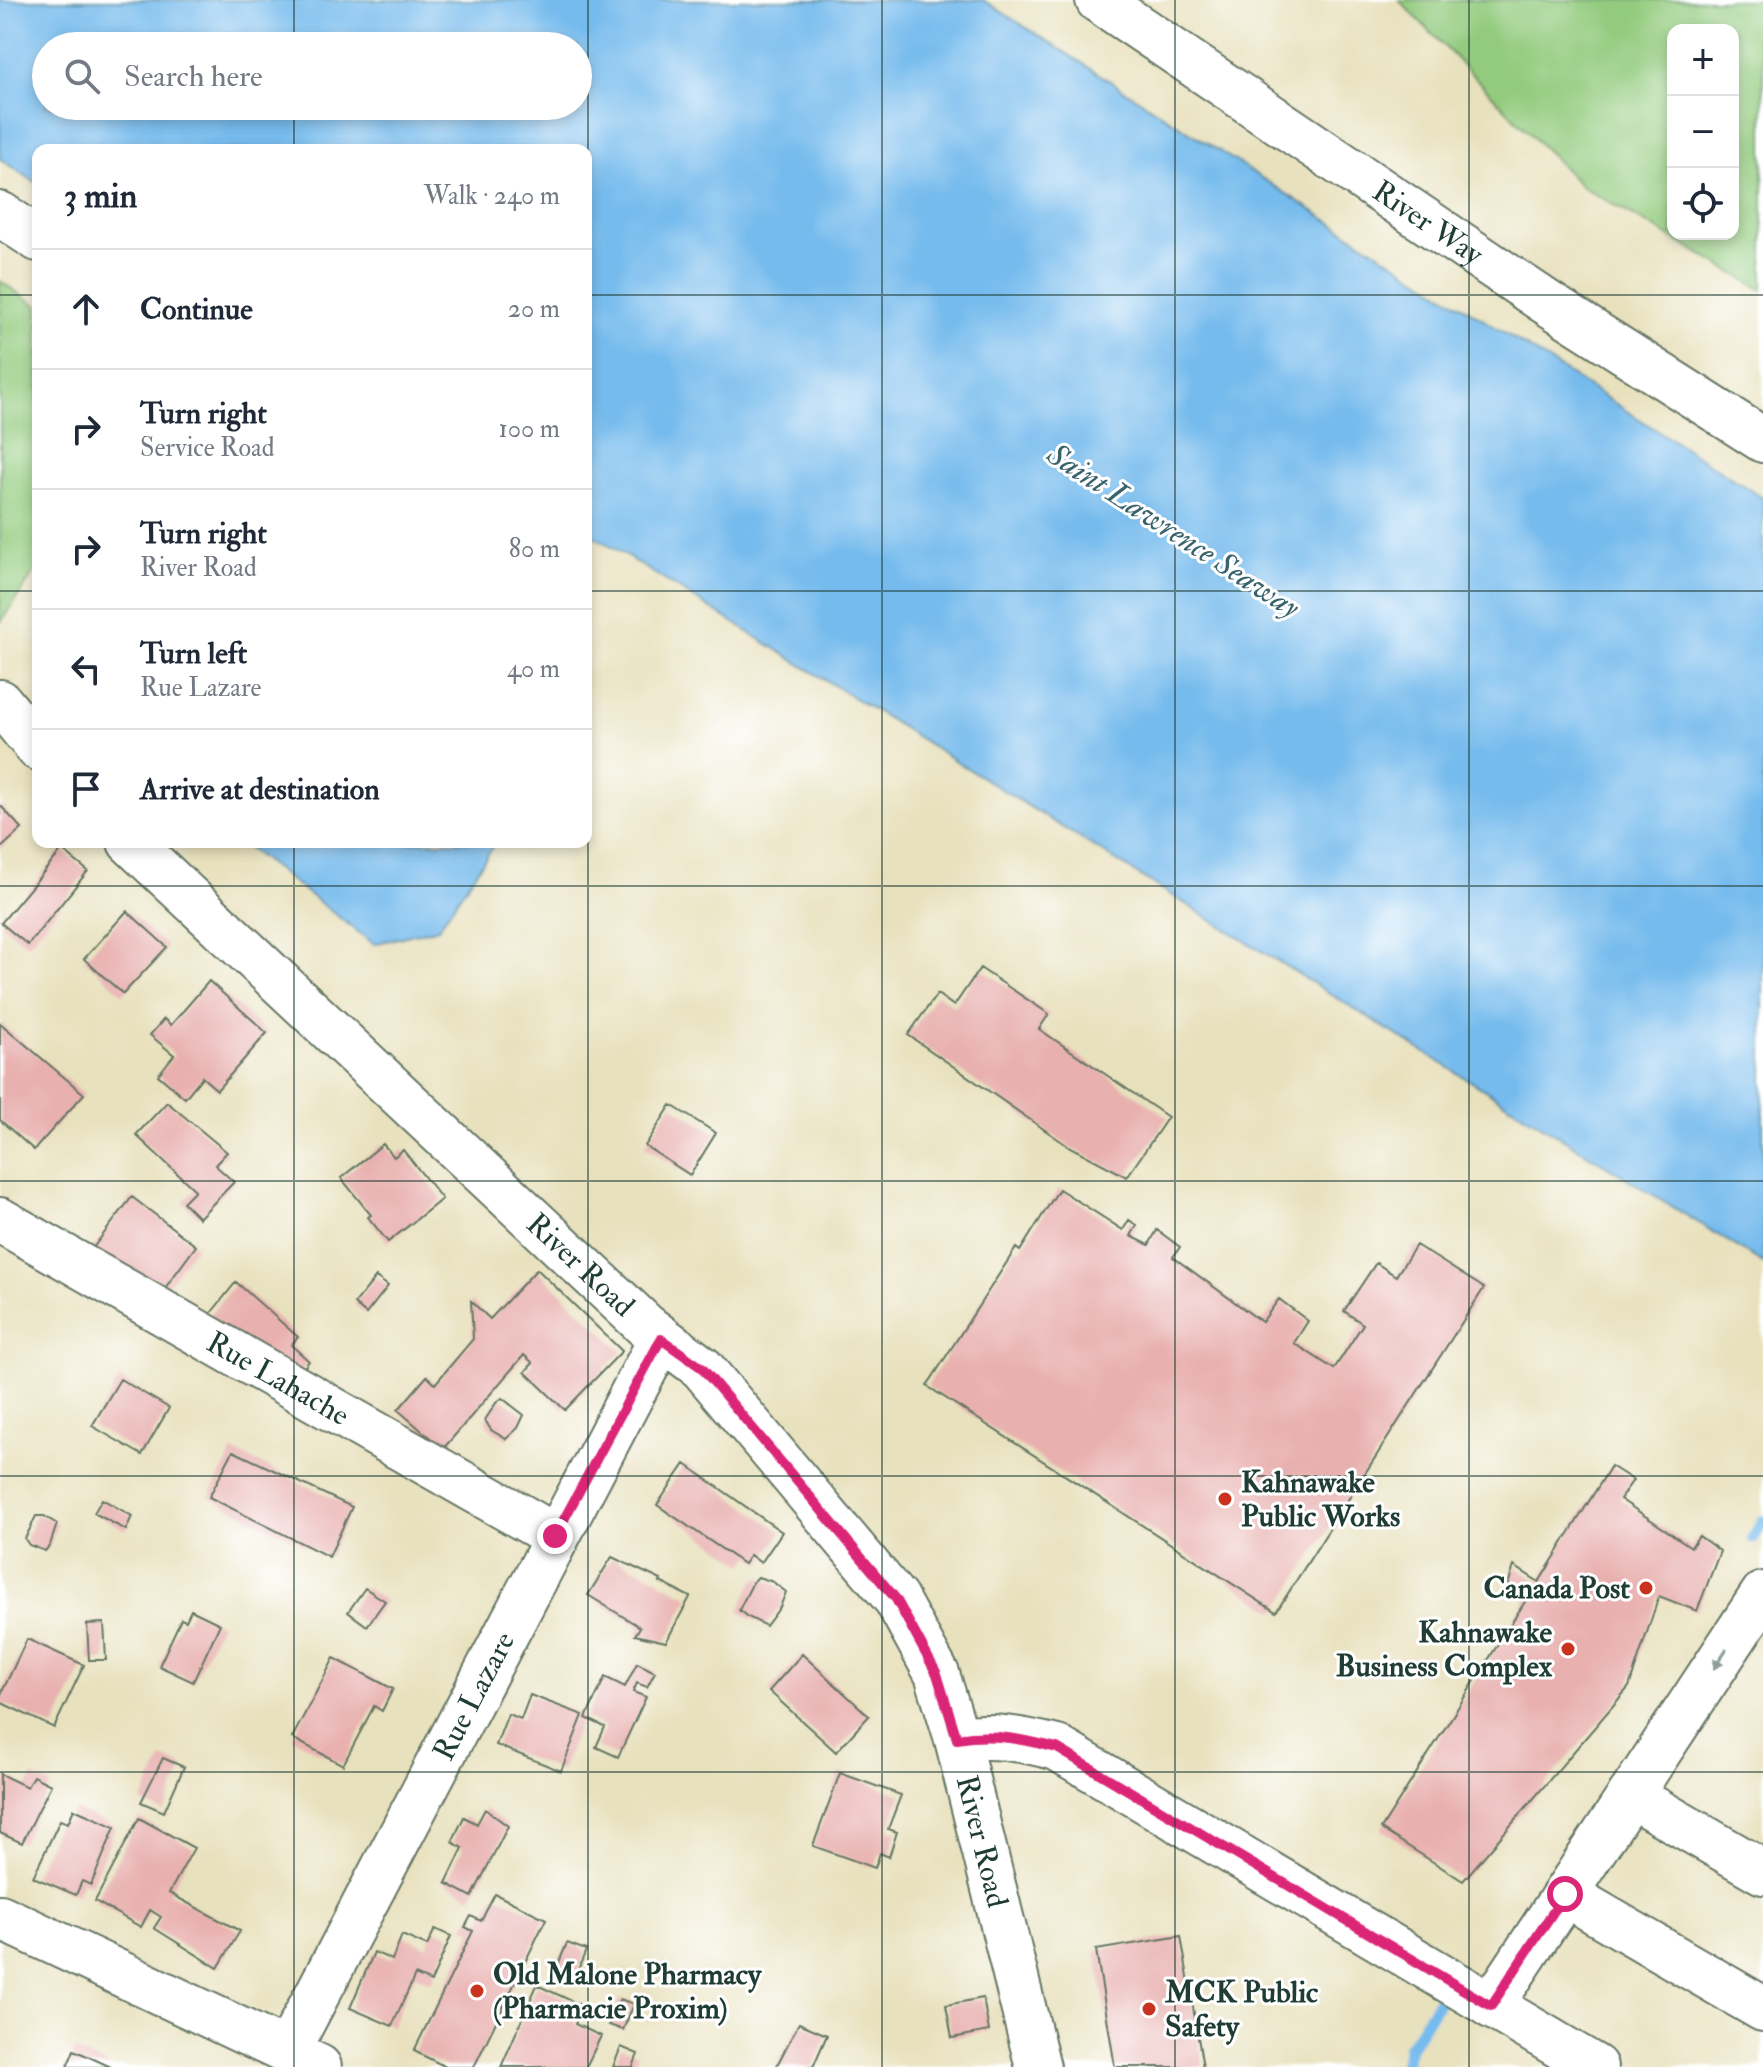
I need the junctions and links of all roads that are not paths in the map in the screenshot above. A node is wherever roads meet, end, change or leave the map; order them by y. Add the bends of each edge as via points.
1 (1098, 0) edge
2 (0, 214) edge
3 (32, 235) edge
4 (1763, 440) edge
5 (0, 702) edge
6 (32, 741) edge
7 (136, 848) edge
8 (0, 1220) edge
9 (661, 1339) junction
10 (555, 1536) junction
11 (1763, 1594) edge
12 (957, 1739) junction
13 (1630, 1795) junction
14 (1763, 1872) edge
15 (1565, 1894) junction
16 (0, 1917) edge
17 (1491, 2006) junction
18 (1763, 2009) edge
19 (303, 2059) edge
20 (1571, 2061) edge
21 (1038, 2067) edge

1 - 4 street, River Way via 1546,302
2 - 3 street
5 - 6 street
7 - 9 street, River Road
8 - 10 street, Rue Lahache
9 - 10 street, Rue Lazare
9 - 12 street, River Road via 702,1368 896,1599 937,1674
10 - 19 street, Rue Lazare
11 -> 13 street
12 - 17 street via 1014,1737 1057,1748
12 - 21 street, River Road
13 - 14 street
13 - 15 street
15 - 17 street
15 - 18 street
16 - 19 street
17 - 20 street

